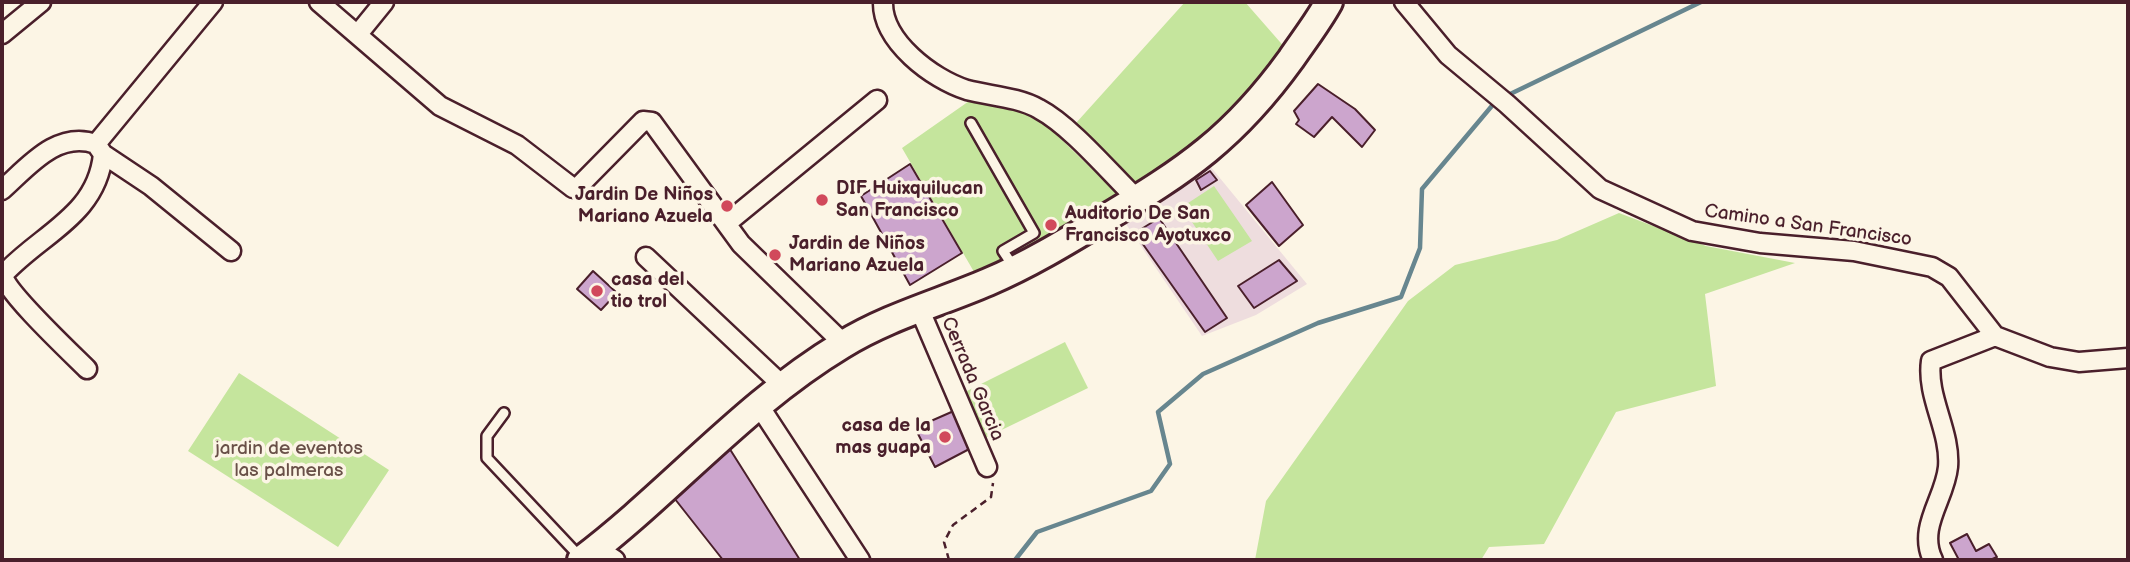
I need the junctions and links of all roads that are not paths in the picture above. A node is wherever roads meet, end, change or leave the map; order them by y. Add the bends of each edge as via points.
1 (41, 2) edge
2 (213, 2) edge
3 (319, 2) edge
4 (384, 2) edge
5 (883, 2) edge
6 (1329, 2) edge
7 (1404, 2) edge
8 (2, 34) edge
9 (358, 34) junction
10 (877, 100) dead end
11 (971, 123) dead end
12 (99, 149) junction
13 (2, 190) edge
14 (1137, 199) junction
15 (727, 223) junction
16 (231, 251) dead end
17 (646, 257) dead end
18 (1015, 268) junction
19 (919, 308) junction
20 (1995, 336) junction
21 (844, 344) junction
22 (2128, 358) edge
23 (86, 369) dead end
24 (782, 385) junction
25 (758, 404) junction
26 (503, 414) dead end
27 (987, 467) road end
28 (594, 557) edge
29 (860, 560) edge
30 (1933, 560) edge

1 - 8 street
2 - 12 street
3 - 9 street
4 - 9 street
5 - 14 street via 887,26 909,55 962,88 1038,108
6 - 14 main road via 1259,103 1225,138
7 - 20 street, Camino a San Francisco via 1448,55 1600,190 1692,231 1760,243 1854,251 1941,270
9 - 15 street via 440,106 517,145 573,188 643,121 652,122
10 - 15 street
11 - 18 lane via 1034,233 1003,251
12 - 13 street via 84,140 48,149
12 - 16 street
12 - 23 street via 99,178 92,192 68,222 3,275
14 - 18 main road
15 - 21 street via 749,253
17 - 24 street
18 - 19 main road
19 - 21 main road
19 - 27 street, Cerrada Garcia
20 - 22 street, Camino a San Francisco via 2050,358 2079,362
20 - 30 street via 1931,361 1931,386 1948,456 1946,477 1928,530
21 - 24 main road
24 - 25 main road
25 - 28 main road
25 - 29 street
26 - 28 lane via 487,436 487,458

